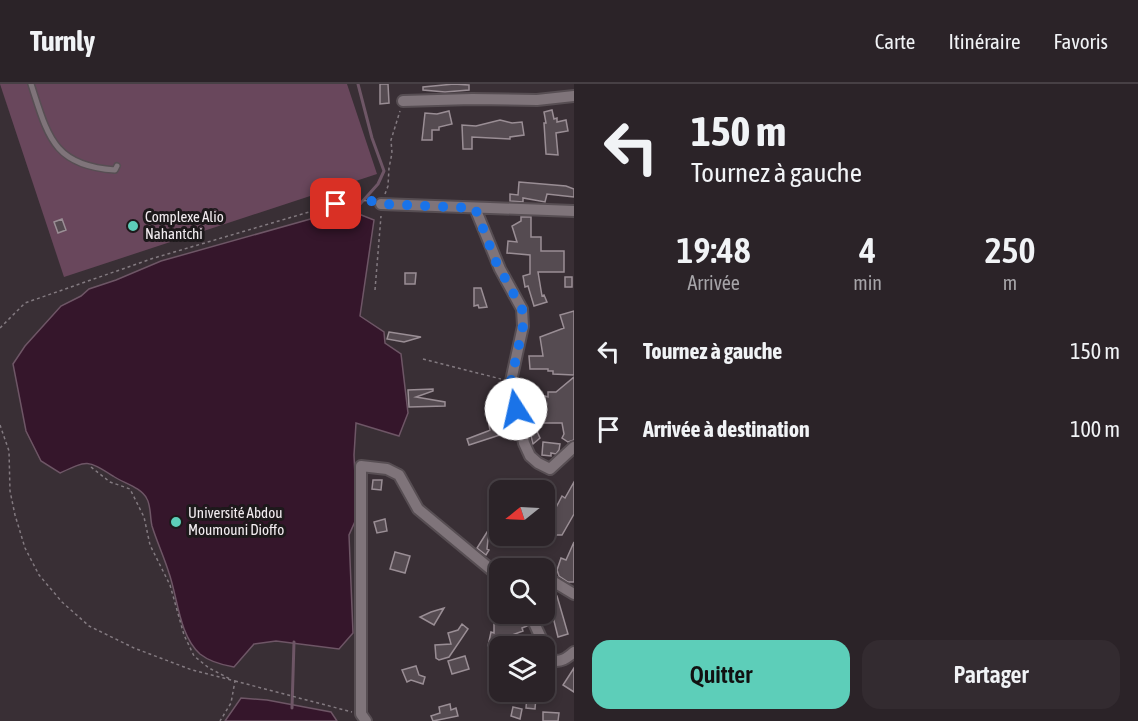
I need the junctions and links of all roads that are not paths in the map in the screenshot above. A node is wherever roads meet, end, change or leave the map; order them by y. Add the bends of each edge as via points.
1 (31, 84) edge
2 (574, 96) edge
3 (403, 101) dead end
4 (117, 166) dead end
5 (381, 204) road end
6 (475, 208) junction
7 (574, 212) edge
8 (574, 447) edge
9 (489, 568) edge
10 (555, 583) edge
11 (574, 594) edge
12 (535, 624) edge
13 (574, 652) edge
14 (364, 718) edge

1 - 4 lane via 40,117 68,159 106,170 115,170
2 - 3 street
5 - 6 street
6 - 7 street
6 - 8 street via 496,262 522,309 523,326 511,381 524,443 530,456 550,469
9 - 14 street via 418,509 399,476 387,469 361,466 360,649
10 - 11 street
12 - 13 street via 551,660 565,659

